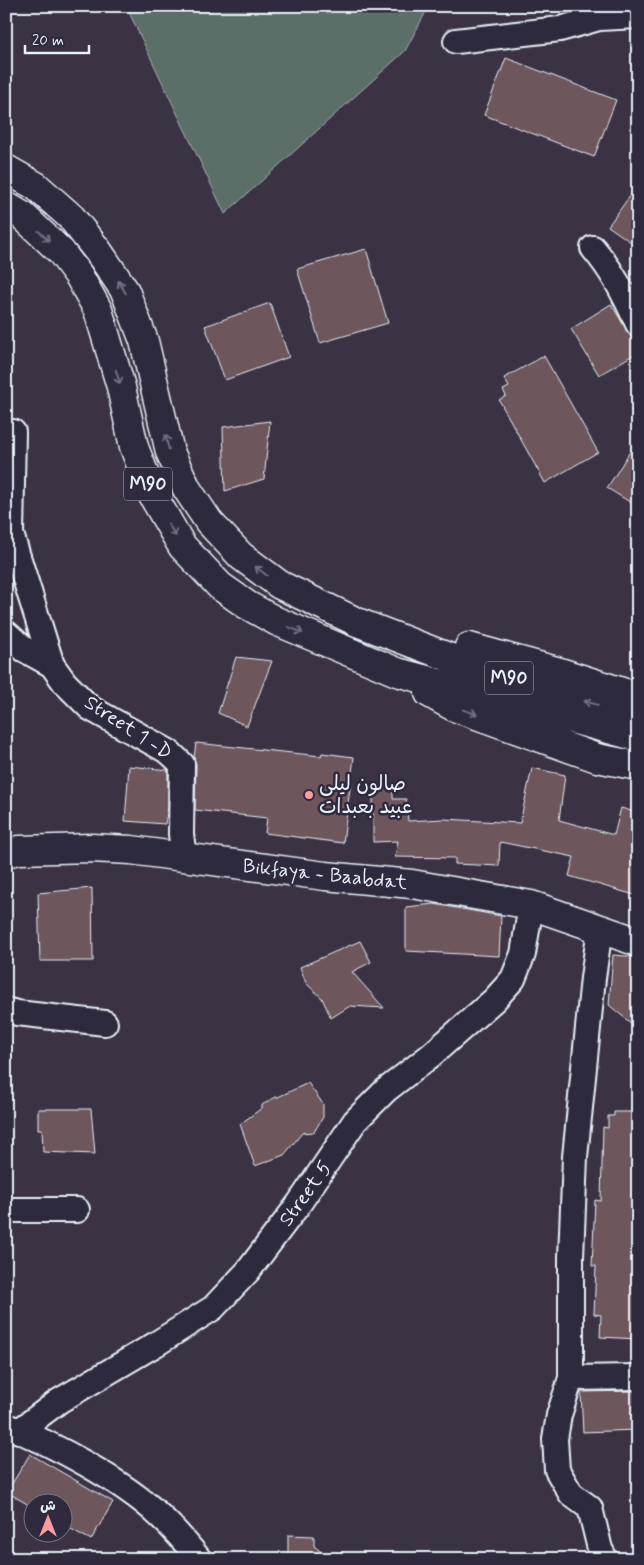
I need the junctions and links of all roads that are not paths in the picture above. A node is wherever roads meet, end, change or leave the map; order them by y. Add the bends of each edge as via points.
1 (600, 12) edge
2 (638, 16) edge
3 (456, 41) dead end
4 (6, 169) edge
5 (6, 206) edge
6 (592, 248) dead end
7 (638, 324) edge
8 (13, 432) dead end
9 (383, 631) junction
10 (6, 633) edge
11 (16, 653) edge
12 (52, 665) junction
13 (397, 672) junction
14 (638, 697) edge
15 (638, 717) edge
16 (638, 737) edge
17 (638, 766) edge
18 (6, 853) edge
19 (184, 858) junction
20 (530, 905) junction
21 (600, 928) junction
22 (638, 942) edge
23 (6, 1010) edge
24 (105, 1023) dead end
25 (6, 1210) edge
26 (77, 1210) dead end
27 (572, 1378) junction
28 (638, 1378) edge
29 (13, 1429) edge
30 (199, 1559) edge
31 (604, 1559) edge

1 - 2 street
1 - 3 street via 560,30
9 -> 4 main road, M90 via 280,585 241,556 209,522 187,489 170,452 144,341 125,291 71,216 36,186
5 -> 13 main road, M90 via 23,216 61,252 98,310 121,387 134,448 153,496 182,546 220,586 247,605 276,621
6 - 7 street via 622,288
8 - 12 street, Street 1 -D via 11,534
9 - 14 main road via 472,648
15 -> 9 main road, M90 via 464,663
10 - 11 street
11 - 12 street
12 - 19 street, Street 1 -D via 64,683 90,708 169,752 182,764
13 - 16 main road, M90
13 -> 17 main road via 454,707 597,758
18 - 19 main road, Bikfaya - Baabdat via 91,848
19 - 20 main road, Bikfaya - Baabdat via 412,884
20 - 21 main road, Bikfaya - Baabdat
20 - 29 street, Street 5 via 523,954 513,979 430,1056 386,1090 356,1121 248,1271 213,1308
21 - 22 main road, Bikfaya - Baabdat
21 - 27 street via 575,1157 571,1257
23 - 24 street
25 - 26 street
27 - 28 street
27 - 31 street via 559,1415 555,1439 557,1470 572,1494 590,1508
29 - 30 street via 70,1456 131,1493 159,1515

